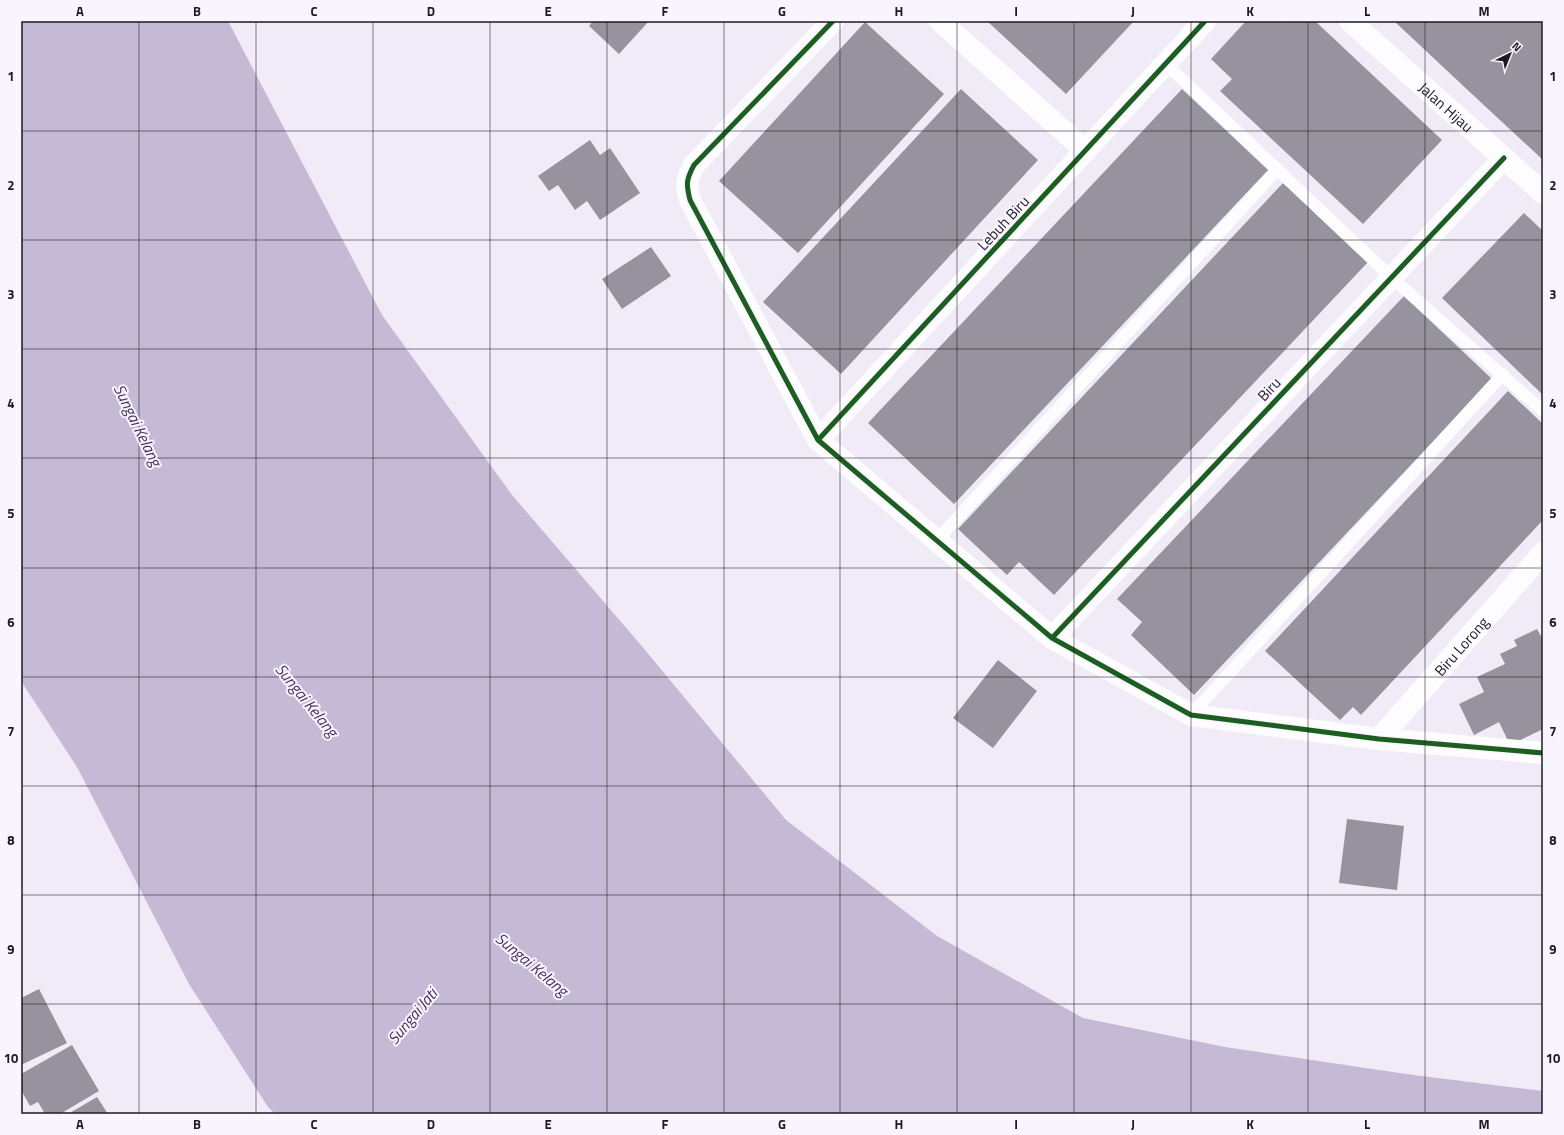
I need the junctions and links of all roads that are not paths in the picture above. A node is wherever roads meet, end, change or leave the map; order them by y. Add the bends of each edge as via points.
1 (833, 21) edge
2 (940, 21) edge
3 (1205, 21) edge
4 (1350, 21) edge
5 (1166, 64) junction
6 (1086, 151) junction
7 (1504, 158) junction
8 (1278, 169) junction
9 (1543, 193) edge
10 (1392, 277) junction
11 (1503, 374) junction
12 (1543, 411) edge
13 (818, 440) junction
14 (937, 540) junction
15 (1539, 565) edge
16 (1052, 638) junction
17 (1191, 715) junction
18 (1379, 739) junction
19 (1543, 753) edge

1 - 13 street via 694,165 688,176 687,187 690,200
2 - 6 street
3 - 5 street, Lebuh Biru
4 - 7 street, Jalan Hijau
5 - 6 street, Lebuh Biru
5 - 8 lane
6 - 13 street, Lebuh Biru
7 - 9 street, Jalan Hijau
7 - 10 street, Biru
8 - 10 lane
8 - 14 lane
10 - 11 lane
10 - 16 street, Biru
11 - 12 lane
11 - 17 lane
13 - 14 street
14 - 16 street
15 - 18 street, Biru Lorong
16 - 17 street
17 - 18 street
18 - 19 street

